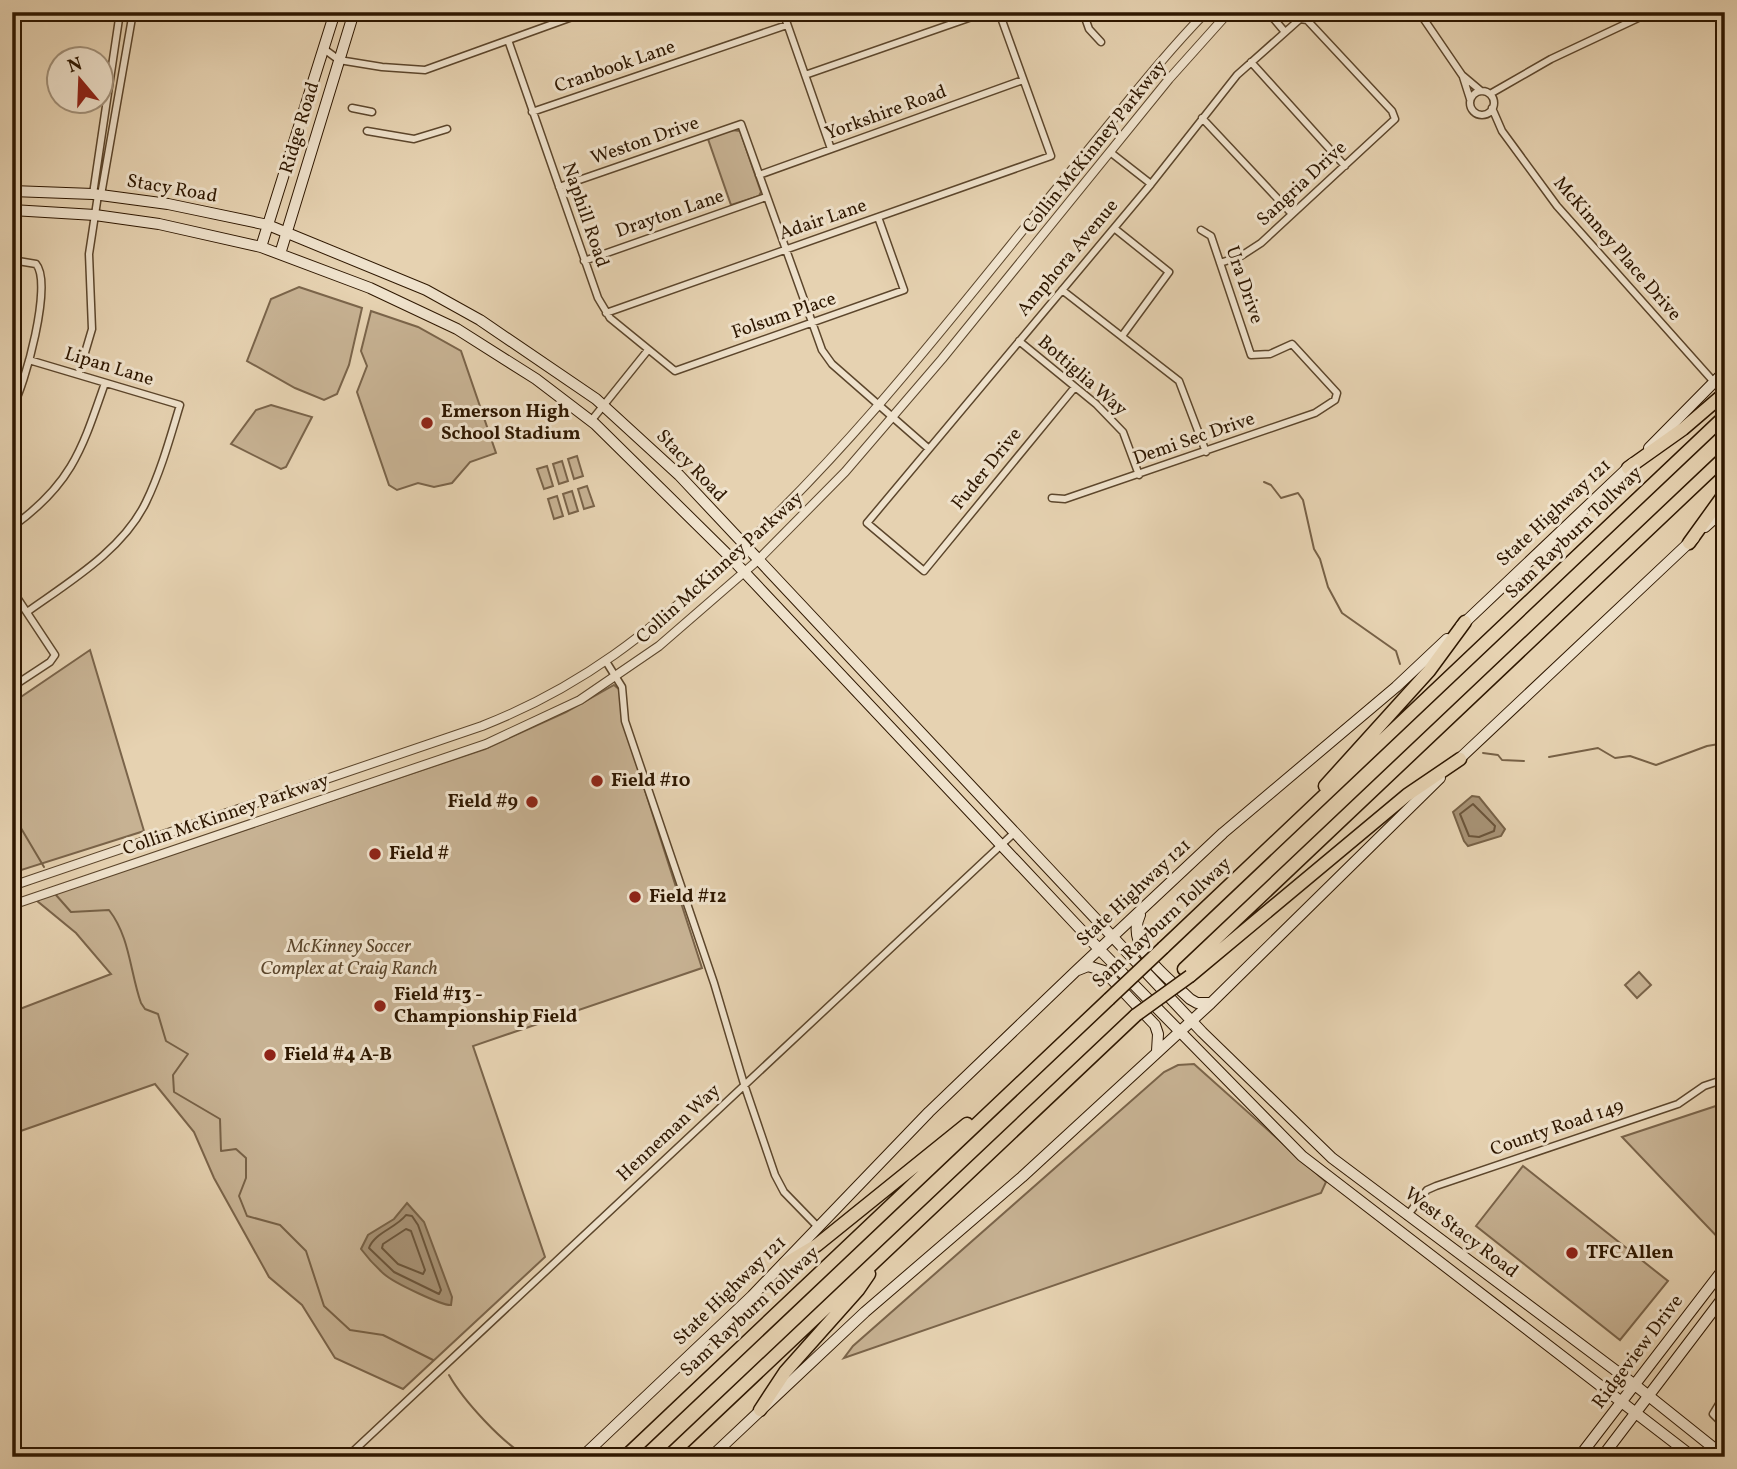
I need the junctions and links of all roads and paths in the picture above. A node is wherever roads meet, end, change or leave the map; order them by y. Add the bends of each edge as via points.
1 (120, 12) edge
2 (133, 12) edge
3 (335, 12) edge
4 (354, 12) edge
5 (586, 12) edge
6 (783, 12) edge
7 (986, 12) edge
8 (999, 12) edge
9 (1083, 12) edge
10 (1206, 12) edge
11 (1229, 12) edge
12 (1268, 12) edge
13 (1419, 12) edge
14 (1651, 12) edge
15 (787, 25) junction
16 (1286, 32) junction
17 (508, 40) junction
18 (1101, 42) dead end
19 (324, 49) junction
20 (339, 60) junction
21 (1251, 62) junction
22 (805, 75) junction
23 (1462, 75) junction
24 (1023, 80) junction
25 (1481, 91) junction
26 (1490, 94) junction
27 (1470, 99) junction
28 (352, 108) dead end
29 (1492, 108) junction
30 (372, 112) dead end
31 (532, 112) junction
32 (1395, 115) joint
33 (1482, 115) junction
34 (1202, 118) junction
35 (447, 129) dead end
36 (366, 131) dead end
37 (1502, 131) junction
38 (831, 149) junction
39 (1110, 152) junction
40 (1345, 166) junction
41 (759, 175) junction
42 (1151, 184) junction
43 (559, 187) junction
44 (12, 191) edge
45 (97, 194) junction
46 (766, 197) junction
47 (12, 211) edge
48 (1292, 214) junction
49 (94, 215) junction
50 (878, 217) junction
51 (268, 225) junction
52 (1114, 228) junction
53 (1201, 230) dead end
54 (286, 233) junction
55 (261, 247) junction
56 (785, 250) junction
57 (280, 254) junction
58 (12, 260) edge
59 (584, 261) junction
60 (1220, 263) junction
61 (1062, 290) junction
62 (466, 312) junction
63 (606, 313) junction
64 (810, 323) junction
65 (457, 329) junction
66 (1122, 336) junction
67 (1019, 341) junction
68 (648, 350) junction
69 (29, 360) junction
70 (675, 371) joint
71 (1725, 371) edge
72 (79, 373) junction
73 (1714, 382) junction
74 (105, 383) junction
75 (1074, 387) junction
76 (1337, 393) joint
77 (1725, 393) edge
78 (879, 404) junction
79 (603, 405) junction
80 (12, 408) edge
81 (1725, 416) edge
82 (894, 417) junction
83 (591, 421) junction
84 (929, 449) junction
85 (1206, 452) junction
86 (1725, 457) edge
87 (1628, 468) junction
88 (1139, 475) junction
89 (1725, 493) edge
90 (1052, 498) dead end
91 (1725, 509) edge
92 (867, 523) joint
93 (12, 527) edge
94 (1689, 542) junction
95 (744, 547) junction
96 (731, 558) junction
97 (757, 561) junction
98 (744, 572) junction
99 (12, 590) edge
100 (27, 612) junction
101 (1465, 622) junction
102 (607, 663) junction
103 (617, 677) junction
104 (12, 687) edge
105 (892, 704) junction
106 (879, 715) junction
107 (429, 745) junction
108 (1460, 759) junction
109 (434, 762) junction
110 (1319, 802) junction
111 (1014, 833) junction
112 (1001, 845) junction
113 (97, 856) junction
114 (103, 873) junction
115 (12, 886) edge
116 (12, 905) edge
117 (1143, 908) junction
118 (1113, 936) junction
119 (1099, 949) junction
120 (1077, 970) junction
121 (1187, 973) junction
122 (1211, 1003) junction
123 (1191, 1020) junction
124 (1179, 1031) junction
125 (1157, 1051) junction
126 (1725, 1079) edge
127 (744, 1084) junction
128 (1004, 1098) junction
129 (1255, 1109) junction
130 (1295, 1125) junction
131 (1407, 1216) junction
132 (819, 1228) junction
133 (1396, 1230) junction
134 (879, 1258) junction
135 (785, 1264) junction
136 (1725, 1267) edge
137 (1725, 1295) edge
138 (1635, 1385) junction
139 (1725, 1394) edge
140 (1649, 1396) junction
141 (1622, 1403) junction
142 (760, 1410) junction
143 (1636, 1414) junction
144 (1725, 1426) edge
145 (347, 1457) edge
146 (582, 1457) edge
147 (625, 1457) edge
148 (668, 1457) edge
149 (711, 1457) edge
150 (1579, 1457) edge
151 (1602, 1457) edge
152 (1693, 1457) edge
153 (1725, 1457) edge

1 - 45 street
2 - 45 street
3 - 19 main road, Ridge Road
4 - 20 main road, Ridge Road
5 - 17 street
6 - 15 street
7 - 22 street
8 - 24 street
9 - 18 street via 1089,29
10 - 78 street, Collin McKinney Parkway
11 - 39 street, Collin McKinney Parkway
12 - 16 street
13 - 23 street
14 - 26 street via 1551,59
15 - 22 street
15 - 31 street, Cranbook Lane
16 - 21 street, Amphora Avenue
16 - 32 street, Amphora Avenue via 1300,19 1313,23
17 - 20 street via 425,70
17 - 31 street, Naphill Road
19 - 20 street
19 - 51 main road, Ridge Road
20 - 54 main road, Ridge Road
21 - 34 street, Amphora Avenue
21 - 40 street
22 - 38 street
23 - 25 street
23 - 27 street
24 - 38 street, Yorkshire Road
24 - 50 street, Adair Lane via 1051,156
25 - 26 street
25 - 27 street
26 - 29 street
27 - 33 street via 1471,109
28 - 30 street
29 - 33 street
29 - 37 street, McKinney Place Drive
31 - 43 street, Naphill Road
32 - 40 street, Sangria Drive
33 - 37 street, McKinney Place Drive
34 - 42 street, Amphora Avenue
34 - 48 street
35 - 36 street via 414,139
37 - 73 street, McKinney Place Drive via 1569,221
38 - 41 street, Yorkshire Road
39 - 42 street
39 - 82 street, Collin McKinney Parkway
40 - 48 street, Sangria Drive
41 - 43 street, Weston Drive via 741,124
41 - 46 street
42 - 52 street, Amphora Avenue
43 - 59 street, Naphill Road
44 - 45 main road, Stacy Road
45 - 49 street
45 - 51 main road, Stacy Road
46 - 56 street
46 - 59 street, Drayton Lane
47 - 49 main road, Stacy Road
48 - 60 street, Sangria Drive via 1261,243
49 - 55 main road, Stacy Road
49 - 72 street via 89,254 92,329
50 - 56 street, Adair Lane
50 - 64 street, Folsum Place via 904,290
51 - 54 main road, Stacy Road
51 - 55 main road, Ridge Road
52 - 61 street, Amphora Avenue
52 - 66 street via 1169,272
53 - 60 street, Ura Drive via 1210,236
54 - 57 main road, Ridge Road
54 - 62 main road, Stacy Road via 426,290
55 - 57 main road, Stacy Road
56 - 63 street, Adair Lane
56 - 64 street
57 - 65 main road, Stacy Road via 370,288
58 - 69 street via 39,267 39,315
59 - 63 street, Naphill Road
60 - 76 street, Ura Drive via 1251,355 1259,357 1292,344
61 - 66 street
61 - 67 street, Amphora Avenue
62 - 65 main road
62 - 79 main road, Stacy Road
63 - 68 street, Naphill Road
64 - 70 street, Folsum Place
64 - 78 street via 832,364
65 - 83 main road, Stacy Road
66 - 85 street via 1179,381
67 - 75 street, Bottiglia Way
67 - 84 street, Amphora Avenue
68 - 70 street, Naphill Road
68 - 79 street
69 - 72 street, Lipan Lane
69 - 80 street
71 - 73 main road, State Highway 121
72 - 74 street, Lipan Lane
73 - 87 main road, State Highway 121
74 - 93 street via 71,471 40,507
74 - 100 street, Lipan Lane via 180,405 145,505 118,541
75 - 88 street, Bottiglia Way via 1123,432
75 - 92 street, Fuder Drive via 924,571
76 - 85 street, Demi Sec Drive via 1335,400 1315,413
77 - 87 highway
78 - 82 street
78 - 95 street, Collin McKinney Parkway via 825,467
79 - 83 street
79 - 95 main road, Stacy Road via 679,475
81 - 110 highway, Sam Rayburn Tollway
82 - 84 street
82 - 97 street, Collin McKinney Parkway
83 - 96 main road, Stacy Road
84 - 92 street, Amphora Avenue
85 - 88 street, Demi Sec Drive
86 - 121 highway
87 - 101 main road, State Highway 121
88 - 90 street, Demi Sec Drive via 1065,499
89 - 94 highway
91 - 94 main road
94 - 108 main road
95 - 96 street, Collin McKinney Parkway
95 - 97 main road, Stacy Road
96 - 98 main road, Stacy Road
96 - 102 street, Collin McKinney Parkway
97 - 98 street, Collin McKinney Parkway
97 - 105 main road, Stacy Road
98 - 103 street, Collin McKinney Parkway
98 - 106 main road, Stacy Road
99 - 100 street
100 - 104 street via 55,655
101 - 110 highway via 1429,671 1325,786
101 - 117 main road, State Highway 121
102 - 103 street
102 - 107 street, Collin McKinney Parkway via 522,711
103 - 109 street, Collin McKinney Parkway via 537,723
103 - 127 street via 625,721
105 - 106 main road
105 - 111 main road, Stacy Road
106 - 112 main road, Stacy Road
107 - 109 street
107 - 113 street, Collin McKinney Parkway
108 - 121 highway via 1407,794
108 - 122 main road
109 - 114 street, Collin McKinney Parkway
110 - 128 highway, Sam Rayburn Tollway, bridge
111 - 112 street, Henneman Way
111 - 118 main road, Stacy Road
112 - 119 main road, Stacy Road
112 - 127 street, Henneman Way
113 - 114 street
113 - 115 street, Collin McKinney Parkway
114 - 116 street, Collin McKinney Parkway
117 - 118 main road, State Highway 121
117 - 122 main road via 1134,927 1142,950 1190,999
118 - 119 main road, State Highway 121
118 - 123 main road, Stacy Road
119 - 120 main road, State Highway 121
119 - 124 main road, Stacy Road
120 - 125 main road via 1088,966 1104,971 1155,1026
120 - 132 main road, State Highway 121 via 929,1112
121 - 134 highway, bridge via 1133,1018
122 - 123 main road
123 - 124 main road
123 - 130 main road, West Stacy Road
124 - 125 main road
124 - 129 main road, West Stacy Road
125 - 142 main road via 1022,1177 864,1311
126 - 131 street, County Road 149 via 1704,1086 1678,1104 1436,1186
127 - 132 street via 784,1192
127 - 145 street, Henneman Way
128 - 135 highway via 933,1148 817,1245
128 - 147 highway, Sam Rayburn Tollway
129 - 130 main road via 1263,1109 1286,1131
129 - 133 main road, West Stacy Road via 1317,1169
130 - 131 main road, West Stacy Road
131 - 133 main road
131 - 138 main road, West Stacy Road
132 - 135 main road, State Highway 121
133 - 141 main road, West Stacy Road
134 - 142 highway via 858,1290 785,1372
134 - 148 highway
135 - 146 main road, State Highway 121
136 - 138 main road, Ridgeview Drive
137 - 140 main road, Ridgeview Drive
138 - 140 main road, West Stacy Road
138 - 141 main road, Ridgeview Drive
139 - 144 street via 1714,1410
140 - 143 main road, Ridgeview Drive
140 - 153 main road, West Stacy Road
141 - 143 main road, West Stacy Road
141 - 150 main road, Ridgeview Drive
142 - 149 main road
143 - 151 main road, Ridgeview Drive
143 - 152 main road, West Stacy Road

